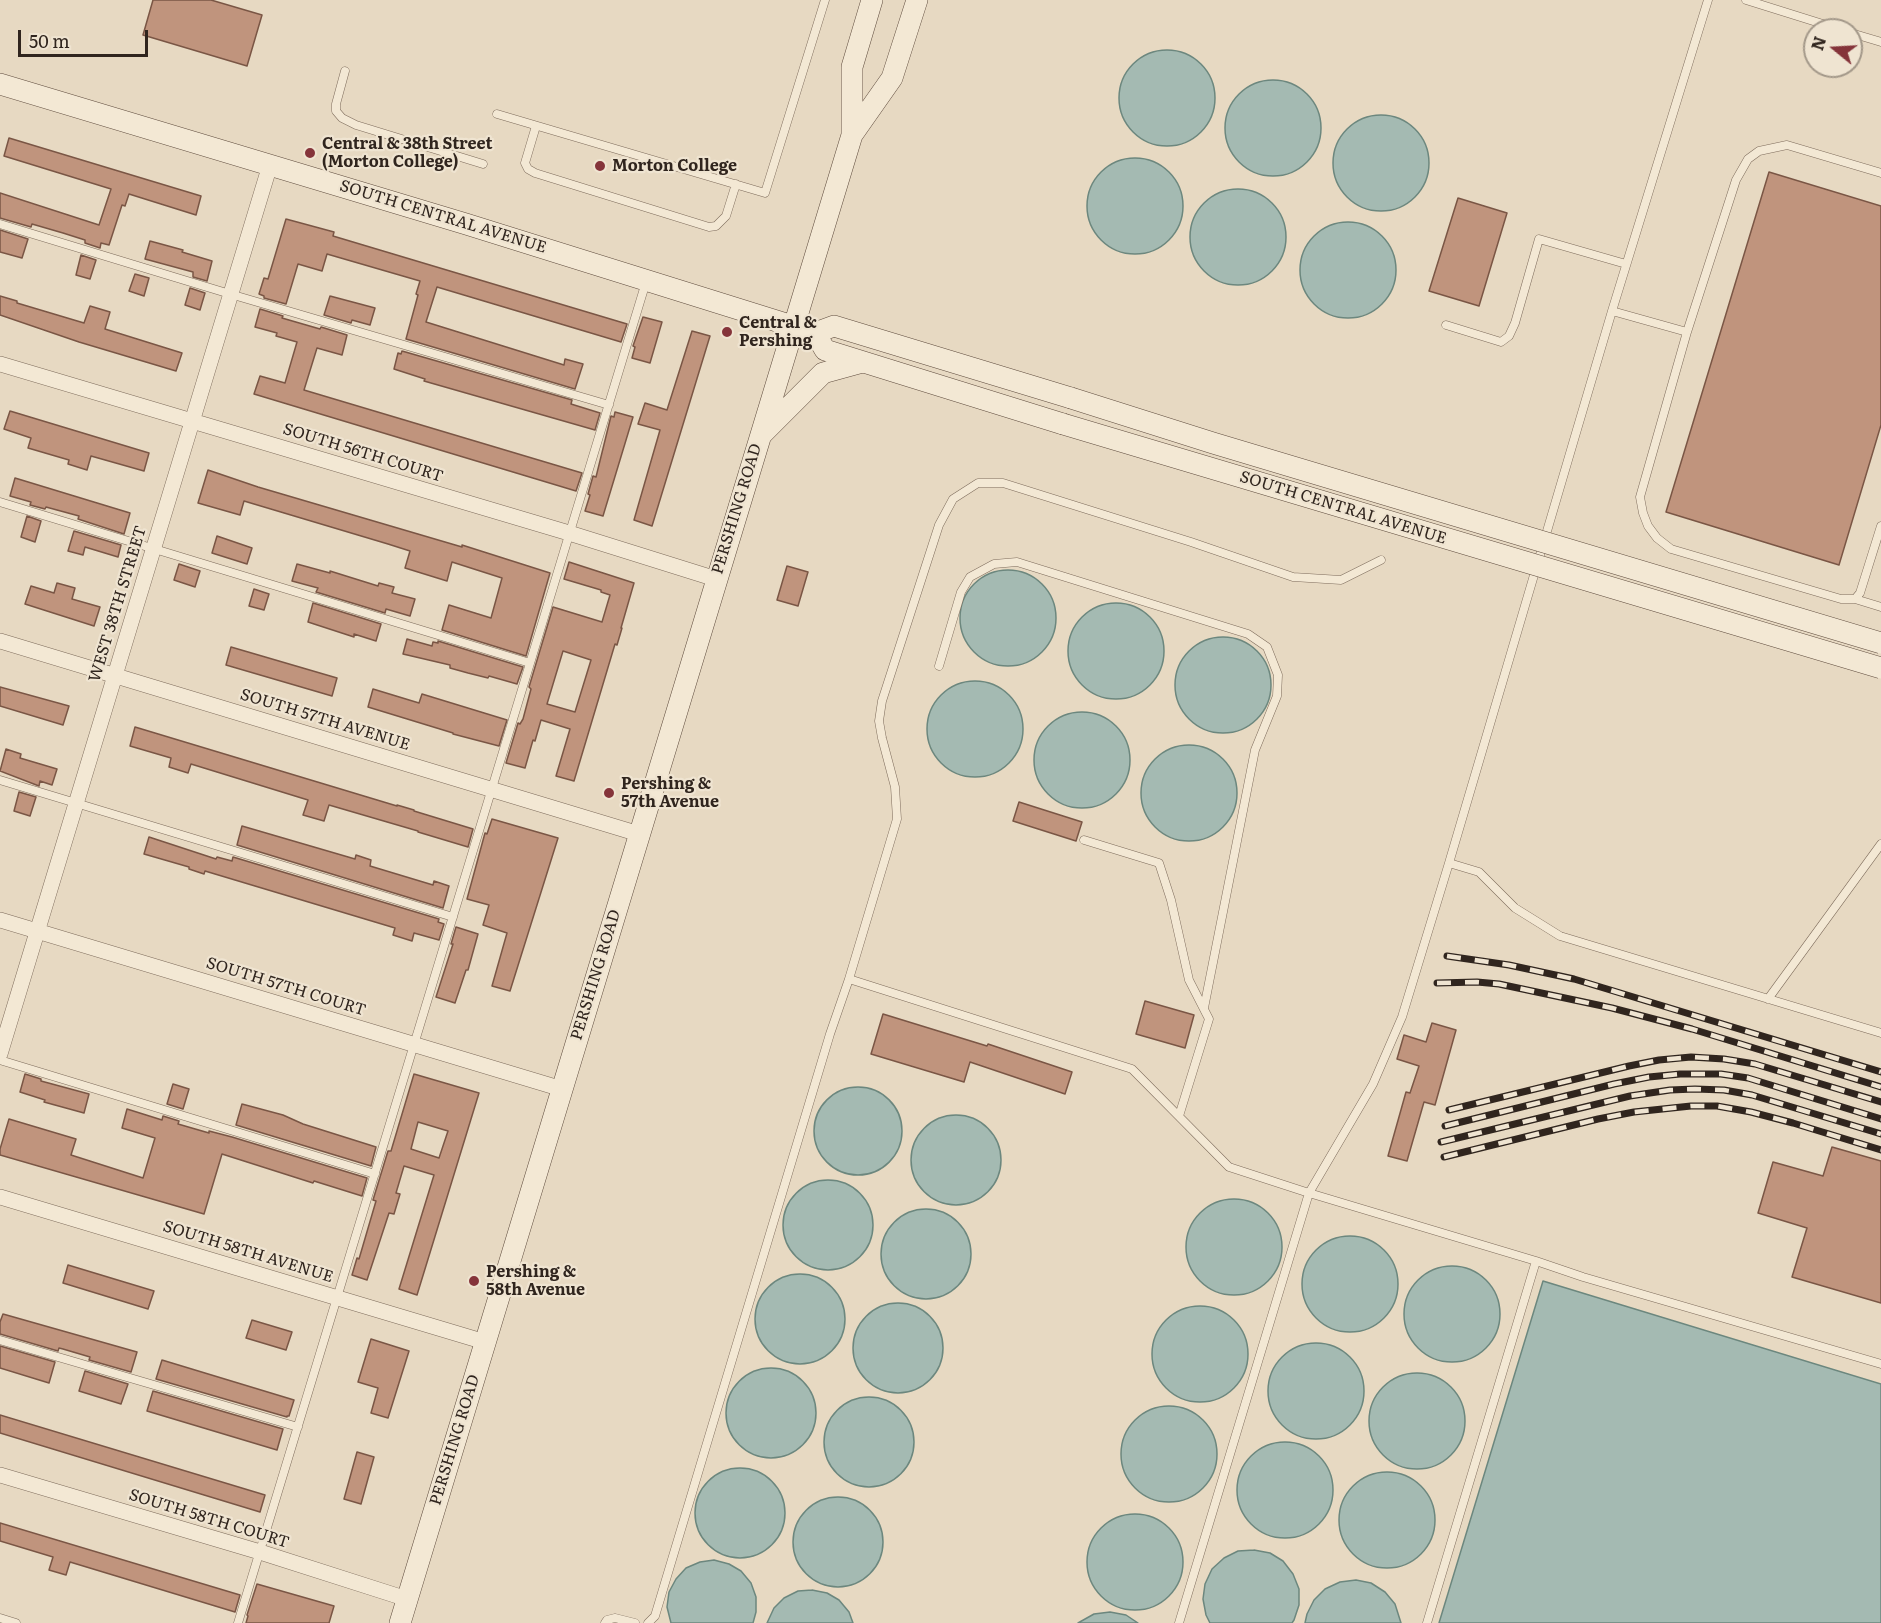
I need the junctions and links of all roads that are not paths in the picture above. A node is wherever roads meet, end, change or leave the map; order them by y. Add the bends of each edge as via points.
1 (825, 0) edge
2 (872, 0) edge
3 (917, 0) edge
4 (1708, 0) edge
5 (1746, 0) edge
6 (1804, 18) edge
7 (1863, 36) edge
8 (1881, 41) edge
9 (345, 71) dead end
10 (0, 84) edge
11 (497, 114) dead end
12 (536, 126) junction
13 (852, 135) junction
14 (270, 165) junction
15 (483, 165) dead end
16 (1881, 173) edge
17 (736, 184) junction
18 (0, 224) edge
19 (1626, 264) junction
20 (646, 280) junction
21 (230, 294) junction
22 (1612, 311) junction
23 (793, 326) junction
24 (1446, 326) dead end
25 (1687, 332) junction
26 (815, 333) junction
27 (863, 362) junction
28 (0, 364) edge
29 (609, 405) junction
30 (192, 421) junction
31 (759, 437) junction
32 (0, 502) edge
33 (1881, 526) edge
34 (569, 533) junction
35 (153, 549) junction
36 (1380, 560) dead end
37 (716, 579) junction
38 (1855, 599) junction
39 (1881, 607) edge
40 (0, 641) edge
41 (1881, 643) edge
42 (530, 663) junction
43 (939, 666) dead end
44 (1881, 668) edge
45 (115, 676) junction
46 (0, 780) edge
47 (492, 788) junction
48 (76, 803) junction
49 (639, 834) junction
50 (1084, 840) dead end
51 (1881, 844) edge
52 (1449, 863) junction
53 (453, 917) junction
54 (0, 920) edge
55 (37, 931) junction
56 (849, 979) junction
57 (1768, 999) junction
58 (1204, 1008) junction
59 (1881, 1033) edge
60 (414, 1044) junction
61 (0, 1054) edge
62 (0, 1060) edge
63 (562, 1089) junction
64 (1179, 1116) junction
65 (375, 1174) junction
66 (1309, 1193) junction
67 (0, 1197) edge
68 (1536, 1262) junction
69 (337, 1298) junction
70 (0, 1340) edge
71 (485, 1342) junction
72 (1881, 1364) edge
73 (298, 1427) junction
74 (0, 1475) edge
75 (260, 1552) junction
76 (407, 1599) junction
77 (0, 1618) edge
78 (16, 1623) edge
79 (238, 1623) edge
80 (400, 1623) edge
81 (605, 1623) edge
82 (634, 1623) edge
83 (648, 1623) edge
84 (1179, 1623) edge
85 (1428, 1623) edge

1 - 17 lane via 765,193
2 - 13 main road via 852,67
3 - 13 main road via 892,78
4 - 19 lane
5 - 6 lane
7 - 8 lane
9 - 15 lane via 336,104 342,118 356,126
10 - 14 main road, SOUTH CENTRAL AVENUE
11 - 12 lane
12 - 17 lane
12 - 17 lane via 525,163 528,169 709,227 726,216
13 - 23 main road, PERSHING ROAD
14 - 20 main road, SOUTH CENTRAL AVENUE
14 - 21 street, WEST 38TH STREET
16 - 25 lane via 1787,145 1759,151 1748,159 1736,180
18 - 21 lane
19 - 22 lane
19 - 24 lane via 1539,239 1509,336 1501,342
20 - 23 main road, SOUTH CENTRAL AVENUE
20 - 29 lane
21 - 29 lane
21 - 30 street, WEST 38TH STREET
22 - 25 lane
22 - 52 lane
23 - 26 main road, SOUTH CENTRAL AVENUE
23 - 31 main road, PERSHING ROAD
25 - 38 lane via 1640,497 1648,526 1671,549 1841,599
26 - 27 main road, SOUTH CENTRAL AVENUE via 825,350
26 - 41 main road, SOUTH CENTRAL AVENUE, bridge via 834,326
27 - 31 main road via 823,373
27 - 44 main road, SOUTH CENTRAL AVENUE, bridge
28 - 30 street, SOUTH 56TH COURT
29 - 34 lane
30 - 34 street, SOUTH 56TH COURT
30 - 35 street, WEST 38TH STREET
31 - 37 main road, PERSHING ROAD
32 - 35 lane
33 - 38 lane
34 - 37 street, SOUTH 56TH COURT
34 - 42 lane
35 - 42 lane
35 - 45 street, WEST 38TH STREET
36 - 56 lane via 1341,580 1293,578 1003,483 978,483 953,499 939,525 882,701 879,721 895,788 897,819
37 - 49 main road, PERSHING ROAD
38 - 39 lane
40 - 45 street, SOUTH 57TH AVENUE
42 - 47 lane
43 - 58 lane via 961,592 970,577 994,564 1017,562 1248,634 1267,646 1278,675 1277,696 1255,750
45 - 47 street, SOUTH 57TH AVENUE
45 - 48 street, WEST 38TH STREET
46 - 48 lane
47 - 49 street, SOUTH 57TH AVENUE
47 - 53 lane
48 - 53 lane
48 - 55 street, WEST 38TH STREET
49 - 63 main road, PERSHING ROAD
50 - 58 lane via 1159,863 1189,980
51 - 57 lane
52 - 57 lane via 1479,872 1515,909 1560,936
52 - 66 lane via 1402,1017 1382,1065
53 - 60 lane
54 - 55 street, SOUTH 57TH COURT
55 - 60 street, SOUTH 57TH COURT
55 - 61 street, WEST 38TH STREET
56 - 64 lane via 1132,1069
56 - 83 lane via 656,1616
57 - 59 lane
58 - 64 lane via 1209,1019
60 - 63 street, SOUTH 57TH COURT
60 - 65 lane
62 - 65 lane
63 - 71 main road, PERSHING ROAD
64 - 66 lane via 1229,1167
65 - 69 lane
66 - 68 lane
66 - 84 lane
67 - 69 street, SOUTH 58TH AVENUE
68 - 72 lane
68 - 85 lane
69 - 71 street, SOUTH 58TH AVENUE
69 - 73 lane
70 - 73 lane
71 - 76 main road, PERSHING ROAD
73 - 75 lane
74 - 75 street, SOUTH 58TH COURT
75 - 76 street, SOUTH 58TH COURT
75 - 79 lane
76 - 80 main road, PERSHING ROAD
77 - 78 lane
81 - 82 lane via 615,1618

